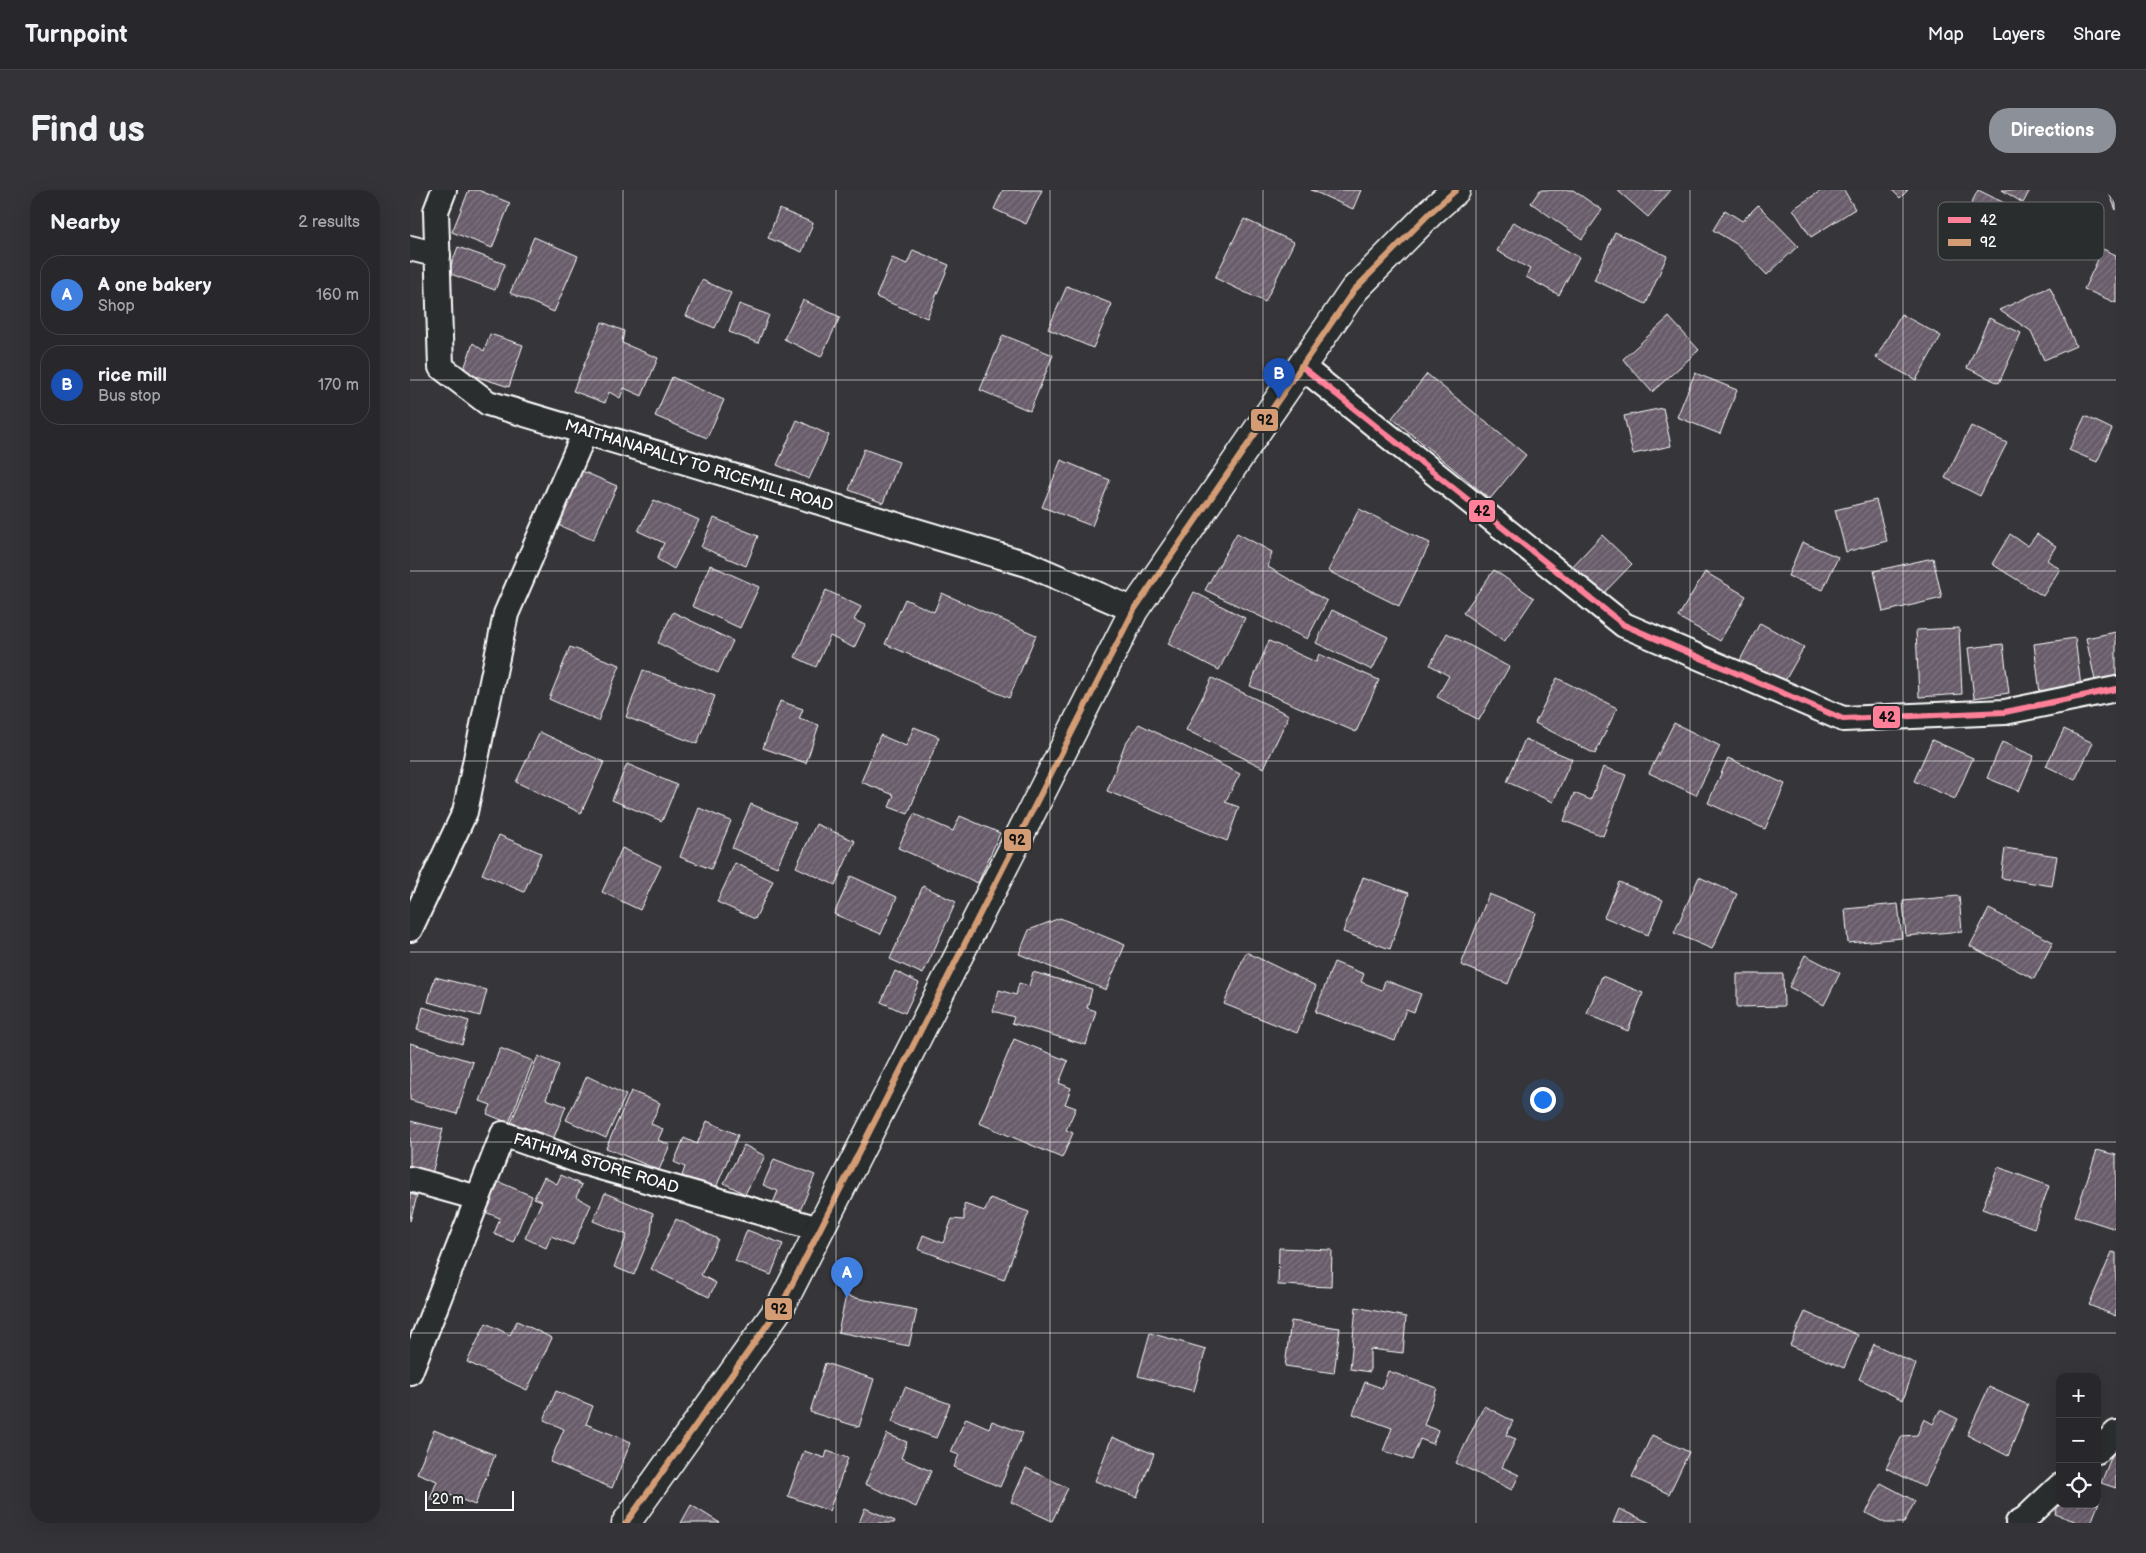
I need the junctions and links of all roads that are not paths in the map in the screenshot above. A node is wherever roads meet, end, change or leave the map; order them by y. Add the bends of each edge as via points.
1 (444, 190) edge
2 (1456, 190) edge
3 (410, 248) edge
4 (438, 255) junction
5 (1301, 366) junction
6 (585, 432) junction
7 (1134, 610) junction
8 (2116, 689) edge
9 (410, 929) edge
10 (410, 1179) edge
11 (478, 1198) junction
12 (819, 1229) junction
13 (410, 1372) edge
14 (2116, 1433) edge
15 (2101, 1447) edge
16 (2056, 1492) edge
17 (2040, 1516) edge
18 (626, 1523) edge
19 (2018, 1523) edge

1 - 4 street, MAITHANAPALLY TO RICEMILL ROAD via 436,211
2 - 5 main road via 1354,290
3 - 4 street
4 - 6 street, MAITHANAPALLY TO RICEMILL ROAD via 441,366 488,403
5 - 7 main road
5 - 8 street via 1624,625 1843,719 2005,712
6 - 7 street, MAITHANAPALLY TO RICEMILL ROAD via 1027,564
6 - 9 street via 506,614 465,812
7 - 12 main road
10 - 11 street
11 - 12 street, FATHIMA STORE ROAD via 503,1134 582,1162
11 - 13 street, FATHIMA STORE ROAD
12 - 18 main road via 782,1304
14 - 15 street
16 - 17 street
17 - 19 street

